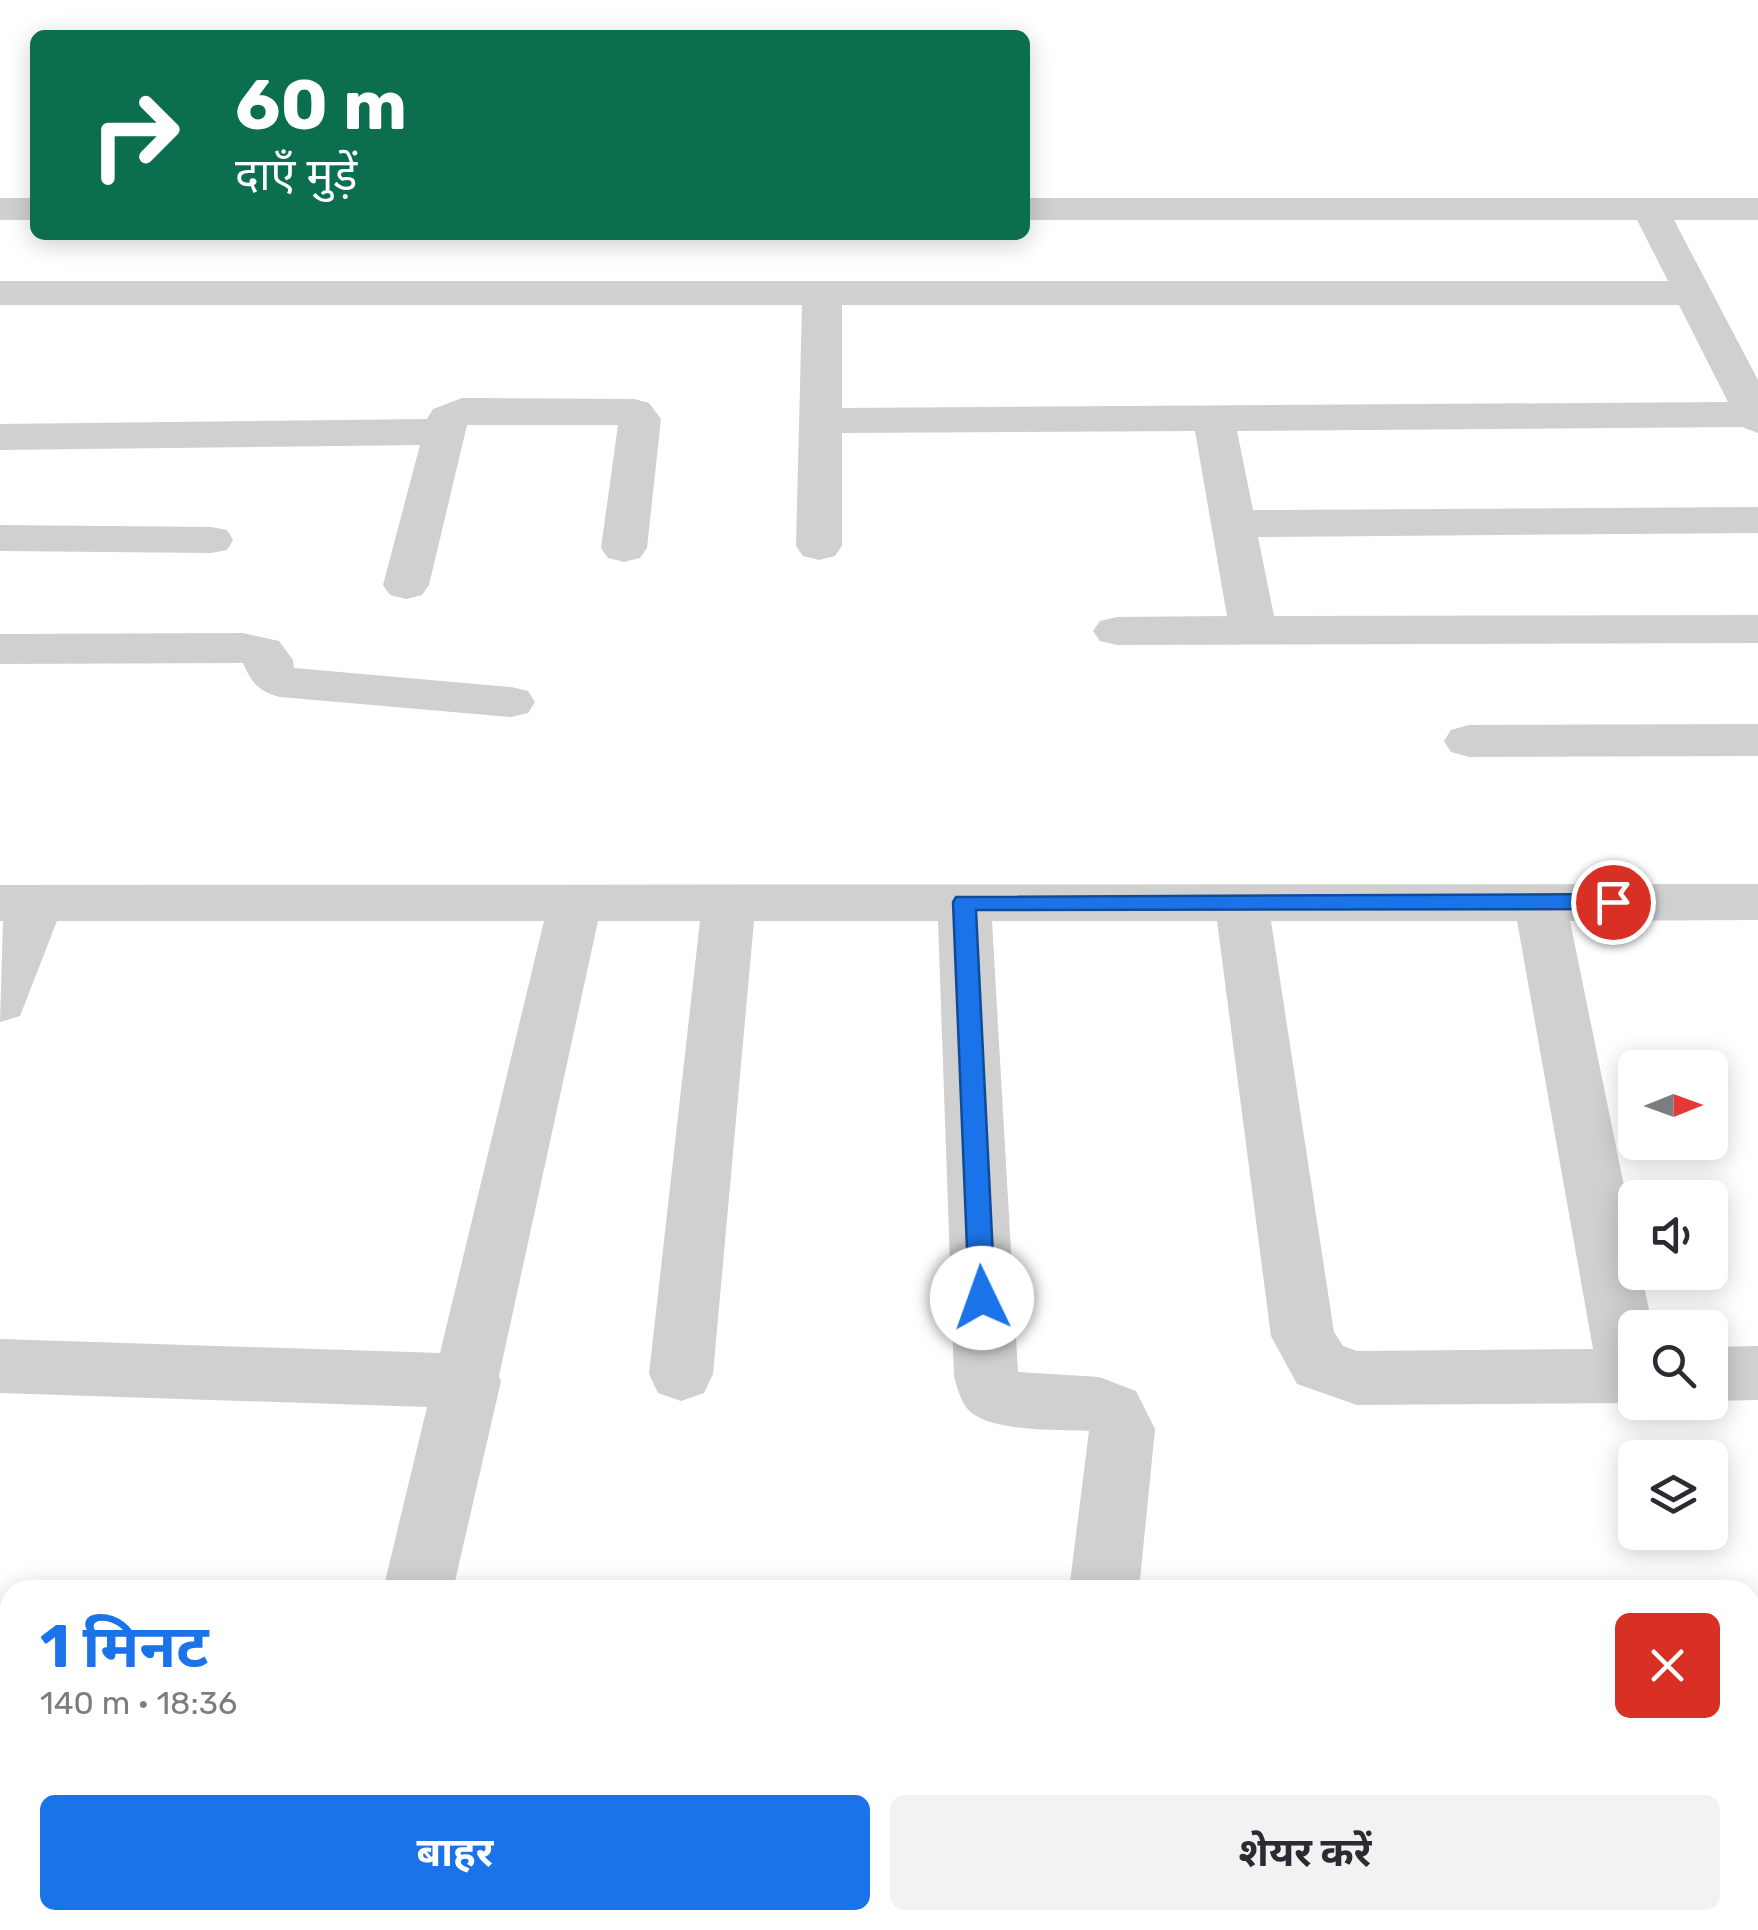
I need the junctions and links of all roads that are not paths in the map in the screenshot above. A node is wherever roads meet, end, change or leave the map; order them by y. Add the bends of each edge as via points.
1 (0, 209) edge
2 (30, 209) edge
3 (1030, 209) edge
4 (1650, 209) junction
5 (1758, 209) edge
6 (0, 293) edge
7 (822, 293) junction
8 (1694, 293) junction
9 (1214, 416) junction
10 (1757, 417) edge
11 (820, 421) junction
12 (444, 432) junction
13 (0, 437) edge
14 (1758, 520) edge
15 (1234, 524) junction
16 (0, 538) edge
17 (210, 540) dead end
18 (818, 546) dead end
19 (624, 548) dead end
20 (406, 585) dead end
21 (1758, 629) edge
22 (1117, 630) dead end
23 (1253, 630) junction
24 (0, 649) edge
25 (511, 702) dead end
26 (1758, 740) edge
27 (1469, 741) dead end
28 (729, 902) junction
29 (964, 902) junction
30 (1241, 902) junction
31 (1540, 902) junction
32 (1758, 902) edge
33 (19, 903) edge
34 (575, 903) junction
35 (0, 1002) edge
36 (1619, 1310) edge
37 (0, 1366) edge
38 (1758, 1372) edge
39 (1728, 1373) edge
40 (680, 1374) dead end
41 (1618, 1376) edge
42 (468, 1381) junction
43 (420, 1580) edge
44 (1105, 1580) edge

1 - 2 street
3 - 4 street
4 - 5 street
4 - 8 street
6 - 7 street
7 - 8 street
7 - 11 street
8 - 10 street
9 - 10 street
9 - 11 street
9 - 15 street
11 - 18 street
12 - 13 street
12 - 19 street via 448,418 462,412 634,412 640,420
12 - 20 street
14 - 15 street
15 - 23 street
16 - 17 street
21 - 23 street
22 - 23 street
24 - 25 street via 243,648 262,650 280,682
26 - 27 street
28 - 29 street
28 - 34 street
28 - 40 street
29 - 30 street
29 - 44 street via 986,1377 990,1390 1003,1398 1099,1404 1113,1412 1122,1429
30 - 31 street
30 - 41 street via 1303,1336 1320,1365 1357,1378
31 - 32 street
31 - 36 street
33 - 34 street
33 - 35 street
34 - 42 street
37 - 42 street
38 - 39 street
42 - 43 street

